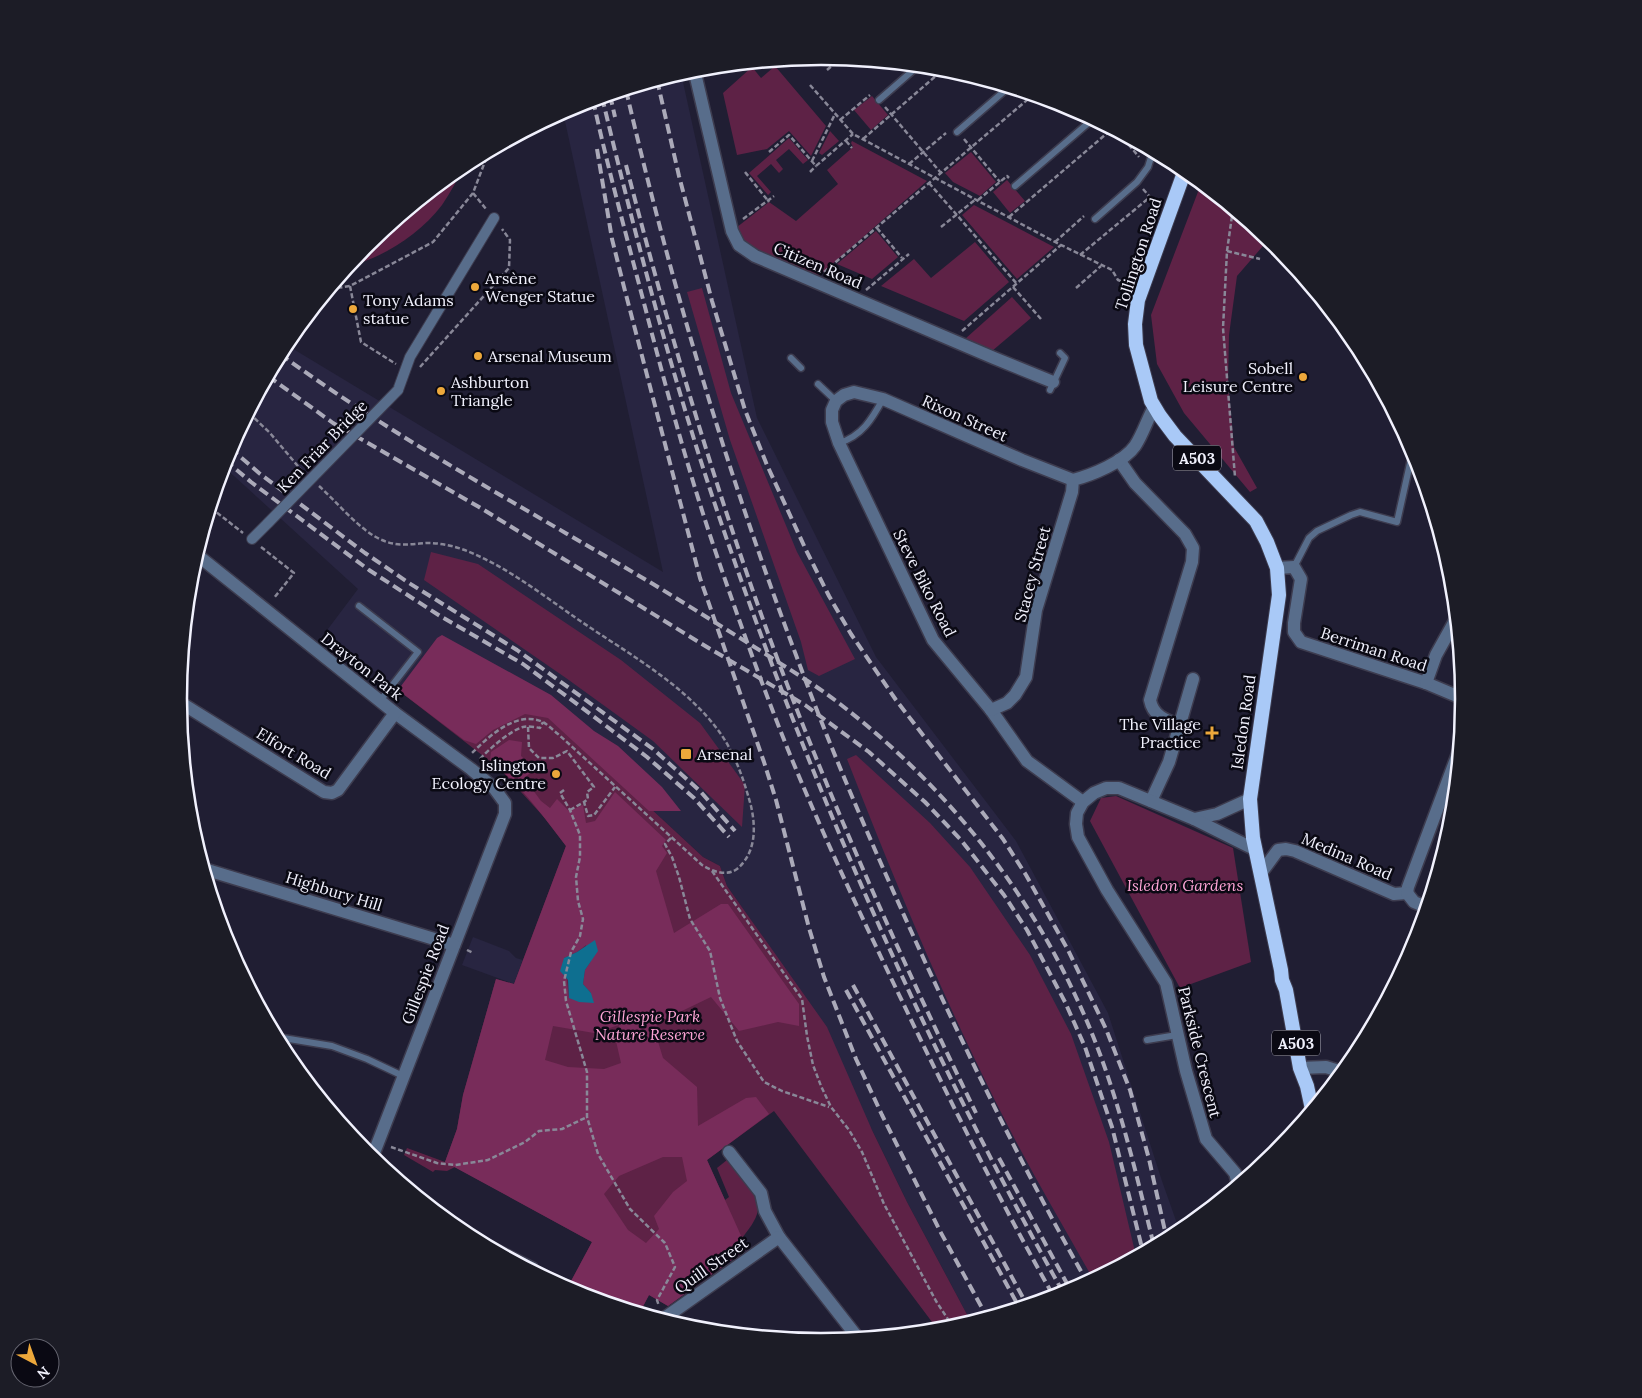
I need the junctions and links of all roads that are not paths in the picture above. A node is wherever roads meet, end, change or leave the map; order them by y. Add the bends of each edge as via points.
1 (912, 71) edge
2 (696, 77) edge
3 (1003, 92) edge
4 (879, 100) road end
5 (1087, 124) edge
6 (957, 132) road end
7 (1151, 158) edge
8 (1182, 178) edge
9 (1016, 186) dead end
10 (494, 218) dead end
11 (1095, 219) road end
12 (1060, 353) dead end
13 (791, 358) dead end
14 (801, 368) dead end
15 (1144, 379) joint
16 (818, 384) dead end
17 (1052, 386) joint
18 (840, 398) junction
19 (883, 399) junction
20 (1154, 407) junction
21 (839, 443) junction
22 (1119, 460) junction
23 (1410, 464) edge
24 (1073, 480) junction
25 (252, 539) road end
26 (203, 560) edge
27 (1294, 567) junction
28 (1277, 568) junction
29 (359, 606) dead end
30 (1451, 628) edge
31 (1193, 679) dead end
32 (1426, 683) junction
33 (1455, 695) edge
34 (380, 701) junction
35 (187, 707) edge
36 (991, 710) junction
37 (395, 713) junction
38 (1179, 725) junction
39 (1451, 773) edge
40 (1250, 799) junction
41 (1151, 801) junction
42 (1083, 802) junction
43 (506, 803) joint
44 (1194, 819) junction
45 (1256, 850) junction
46 (212, 872) edge
47 (1261, 873) junction
48 (1407, 893) junction
49 (1420, 905) edge
50 (454, 945) junction
51 (1177, 1035) junction
52 (286, 1039) edge
53 (1147, 1040) dead end
54 (1300, 1068) junction
55 (1335, 1070) edge
56 (403, 1076) junction
57 (1310, 1102) edge
58 (375, 1149) edge
59 (729, 1152) dead end
60 (1236, 1178) edge
61 (779, 1237) junction
62 (670, 1314) edge
63 (853, 1332) edge

1 - 4 lane
2 - 17 street, Citizen Road via 732,231 739,245 755,256
3 - 6 lane
5 - 9 lane
7 - 11 lane via 1137,182
8 - 15 highway, Tollington Road / A503 via 1138,300 1136,345
10 - 25 street, Ken Friar Bridge, bridge via 410,357 398,390
12 - 17 lane via 1065,358
13 - 14 lane
15 - 20 highway, Isledon Road / A503
16 - 18 lane
18 - 19 street, Rixon Street via 854,392
18 - 21 street, Steve Biko Road via 832,410
19 - 21 lane via 866,426
19 - 24 street, Rixon Street
20 - 22 street via 1134,448
20 - 28 highway, Isledon Road / A503 via 1175,436 1256,521
21 - 36 street, Steve Biko Road via 933,640
22 - 24 street
22 - 38 street via 1134,483 1185,534 1194,548 1150,700 1155,714
23 - 27 lane via 1397,522 1360,512 1352,515 1309,538
24 - 36 street, Stacey Street via 1036,610 1026,677 1007,703
26 - 34 street, Drayton Park
27 - 28 street
27 - 32 street, Berriman Road via 1301,580 1294,632 1301,642
28 - 40 highway, Isledon Road / A503 via 1279,595
29 - 34 lane via 418,652
30 - 32 street
31 - 38 street
32 - 33 street, Berriman Road
34 - 37 street, Drayton Park
35 - 37 street, Elfort Road via 324,792 332,793 338,790
36 - 42 street, Steve Biko Road via 1027,761
37 - 43 street, Drayton Park via 467,766 494,788
38 - 41 street
39 - 48 street
40 - 44 street via 1217,814
40 - 45 highway, Isledon Road / A503
41 - 42 street via 1119,788 1106,788
41 - 44 street
42 - 51 street, Parkside Crescent via 1076,818 1078,836 1106,890 1166,983
43 - 50 street, Gillespie Road via 505,814
44 - 45 street
45 - 47 highway, Isledon Road / A503
46 - 50 street, Highbury Hill
47 - 48 street, Medina Road via 1278,850 1286,849 1394,894
47 - 54 highway, Isledon Road / A503
48 - 49 street, Medina Road
50 - 56 street, Gillespie Road
51 - 53 lane
51 - 60 street, Parkside Crescent via 1206,1139
52 - 56 lane via 332,1046
54 - 55 street
54 - 57 highway, Isledon Road / A503
56 - 58 street, Gillespie Road
59 - 61 street via 761,1193 765,1212
61 - 62 street, Quill Street
61 - 63 street

